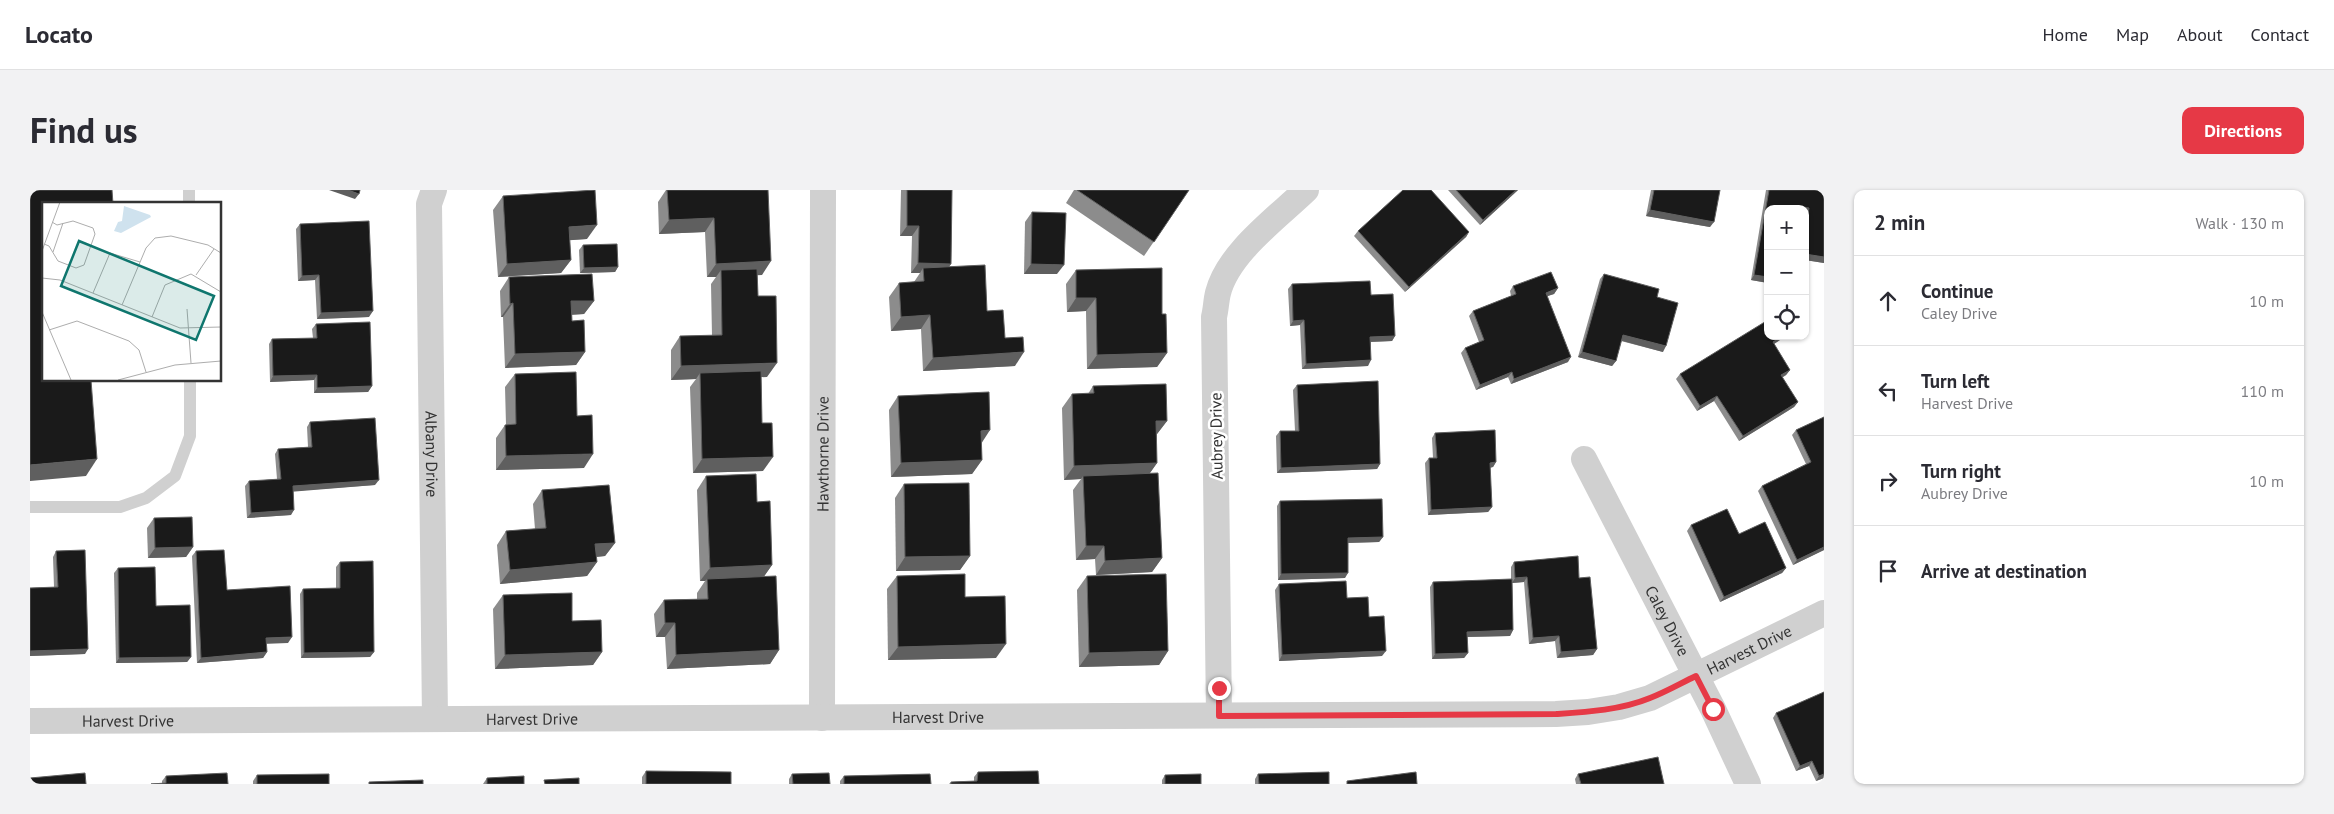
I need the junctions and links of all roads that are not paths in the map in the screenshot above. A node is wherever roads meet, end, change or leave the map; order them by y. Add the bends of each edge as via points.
1 (434, 190) edge
2 (823, 190) edge
3 (1306, 190) edge
4 (190, 381) edge
5 (1584, 459) dead end
6 (30, 507) edge
7 (1824, 613) edge
8 (1696, 676) junction
9 (1219, 716) junction
10 (822, 718) junction
11 (435, 719) junction
12 (30, 721) edge
13 (1748, 784) edge

1 - 11 street, Albany Drive via 429,204
2 - 10 street, Hawthorne Drive
3 - 9 street, Aubrey Drive via 1237,258 1218,292 1214,316
4 - 6 lane via 190,436 175,476 146,498 120,507
5 - 8 street, Caley Drive
7 - 8 street, Harvest Drive
8 - 9 street, Harvest Drive via 1650,698 1588,712
8 - 13 street, Caley Drive
9 - 10 street, Harvest Drive
10 - 11 street, Harvest Drive
11 - 12 street, Harvest Drive

